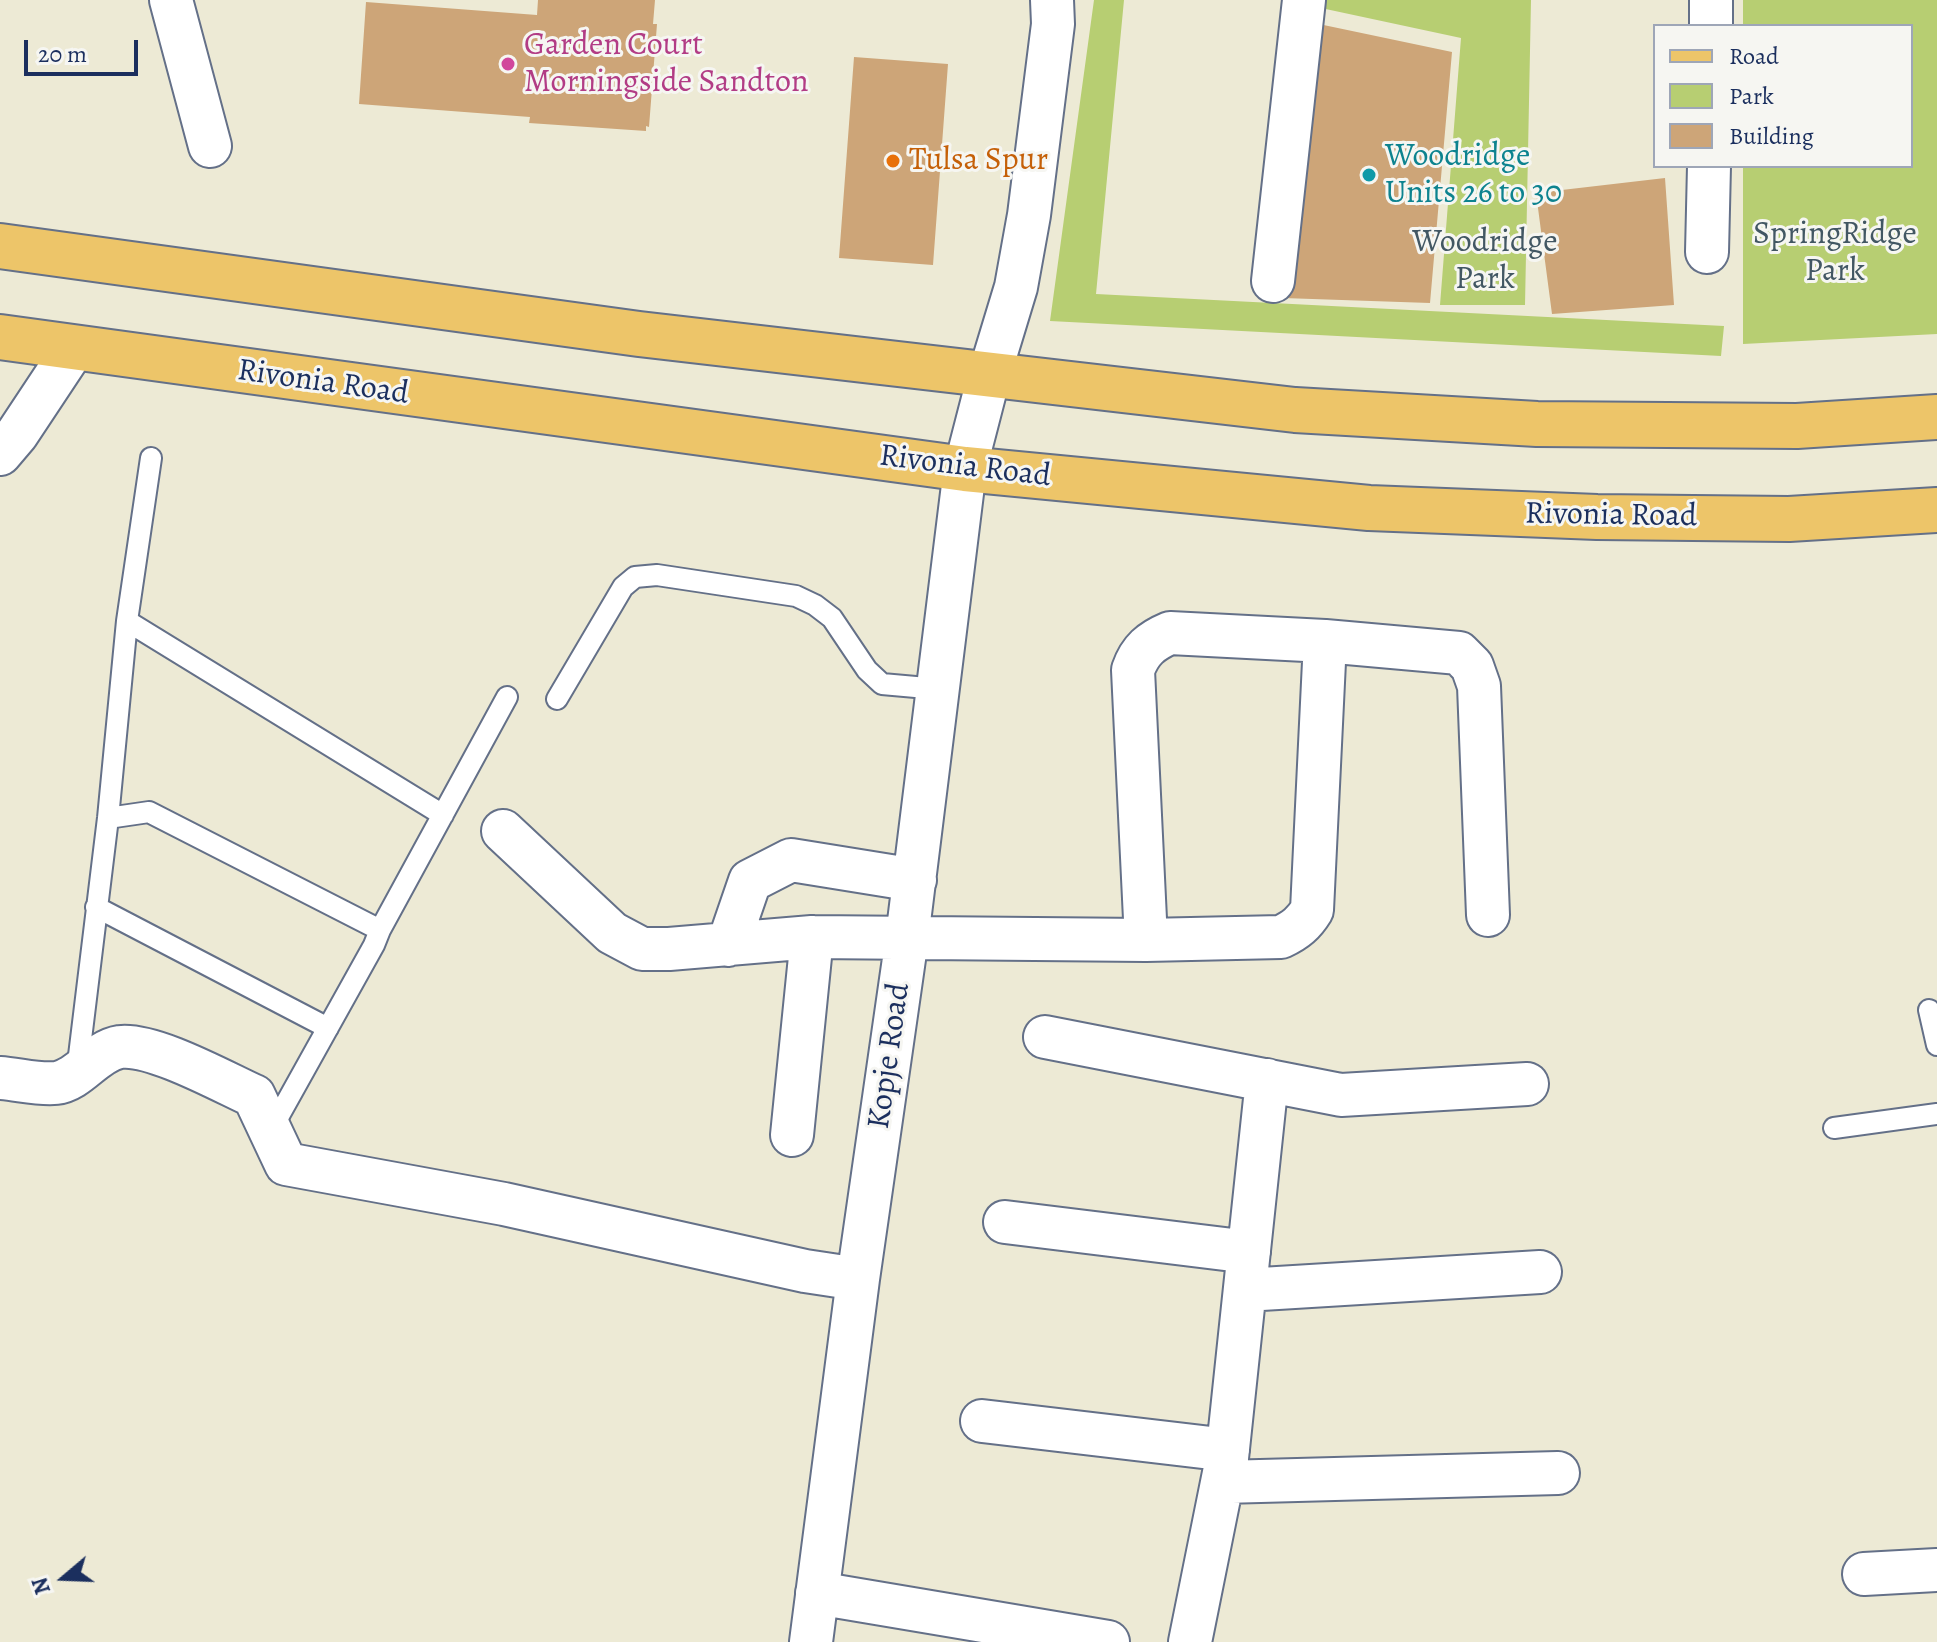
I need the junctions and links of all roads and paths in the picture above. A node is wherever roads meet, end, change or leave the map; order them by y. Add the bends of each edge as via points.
1 (171, 0) edge
2 (1052, 0) edge
3 (1304, 0) edge
4 (1711, 0) edge
5 (1711, 24) edge
6 (210, 146) dead end
7 (1709, 168) edge
8 (0, 246) edge
9 (1707, 252) dead end
10 (1273, 281) dead end
11 (0, 337) edge
12 (74, 348) junction
13 (989, 376) junction
14 (1937, 417) edge
15 (2, 450) edge
16 (151, 458) dead end
17 (965, 469) junction
18 (1937, 510) edge
19 (127, 621) junction
20 (1325, 641) junction
21 (938, 689) junction
22 (507, 697) dead end
23 (557, 699) dead end
24 (443, 815) junction
25 (108, 818) junction
26 (503, 831) dead end
27 (915, 880) junction
28 (96, 907) junction
29 (1488, 915) dead end
30 (380, 930) junction
31 (812, 937) junction
32 (907, 938) junction
33 (1146, 940) junction
34 (728, 945) junction
35 (1929, 1010) dead end
36 (328, 1028) junction
37 (1045, 1037) dead end
38 (1937, 1045) edge
39 (0, 1078) edge
40 (66, 1078) junction
41 (1267, 1080) junction
42 (1527, 1084) dead end
43 (1937, 1114) edge
44 (1834, 1128) dead end
45 (270, 1131) junction
46 (792, 1135) dead end
47 (1005, 1222) dead end
48 (1247, 1271) junction
49 (1540, 1272) dead end
50 (858, 1279) junction
51 (982, 1421) dead end
52 (1226, 1466) junction
53 (1558, 1473) dead end
54 (1937, 1570) edge
55 (1864, 1574) dead end
56 (817, 1593) junction
57 (811, 1642) edge
58 (1108, 1642) edge
59 (1190, 1642) edge

1 - 6 street
2 - 13 street, Kopje Road via 1029,215 1016,287
3 - 10 street
4 - 5 street
7 - 9 street
8 - 13 main road
11 - 12 main road, Rivonia Road
12 - 15 street
12 - 17 main road, Rivonia Road
13 - 14 main road via 1295,410 1537,424 1797,426
13 - 17 street, Kopje Road
16 - 19 lane
17 - 18 main road, Rivonia Road via 1369,508 1789,519
17 - 21 street, Kopje Road
19 - 24 lane
19 - 25 lane
20 - 29 street via 1459,653 1472,666 1479,686
20 - 33 street via 1312,910 1294,931 1281,937
20 - 33 street via 1170,633 1154,639 1137,659 1133,670
21 - 23 lane via 882,684 832,618 796,596 657,575 635,577 623,587
21 - 27 street, Kopje Road
22 - 24 lane
24 - 30 lane
25 - 28 lane
25 - 30 lane via 149,812
26 - 34 street via 612,933 642,949
27 - 32 street, Kopje Road
27 - 34 street via 791,860 750,881
28 - 36 lane
28 - 40 lane
30 - 36 lane
31 - 32 street
31 - 34 street
31 - 46 street
32 - 33 street
32 - 50 street, Kopje Road
35 - 38 lane
36 - 45 lane
37 - 41 street
39 - 40 street
40 - 45 street via 119,1047 143,1049 254,1096
41 - 42 street via 1341,1095
41 - 48 street
43 - 44 lane
45 - 50 street via 286,1164
47 - 48 street
48 - 49 street
48 - 52 street
50 - 56 street, Kopje Road
51 - 52 street
52 - 53 street
52 - 59 street
54 - 55 street
56 - 57 street, Kopje Road
56 - 58 street

